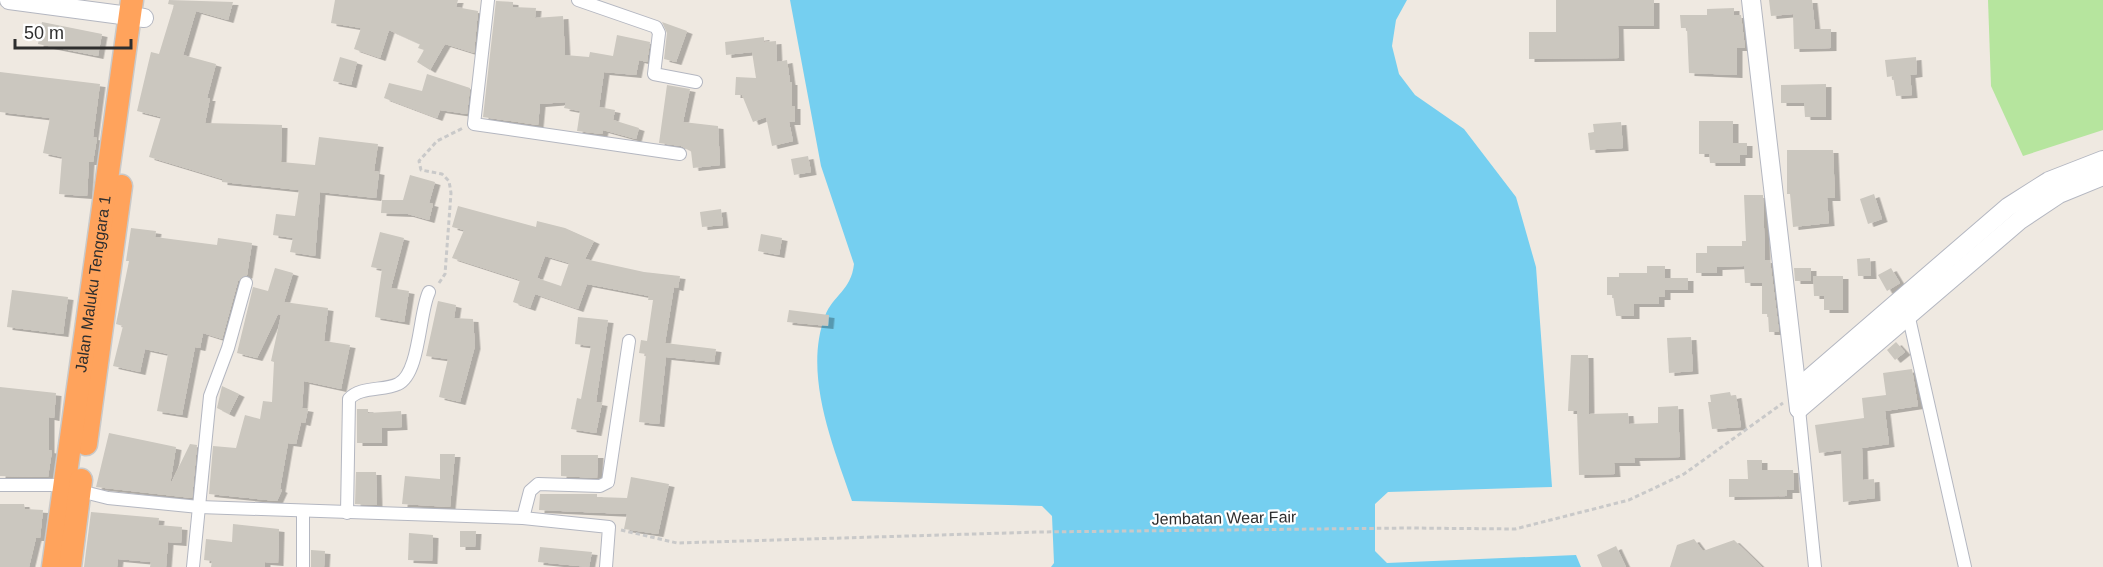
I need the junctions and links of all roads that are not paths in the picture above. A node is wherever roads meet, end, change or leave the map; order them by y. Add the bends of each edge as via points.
1 (9, 0) edge
2 (488, 0) edge
3 (579, 0) edge
4 (1751, 0) edge
5 (138, 9) edge
6 (696, 82) dead end
7 (680, 154) dead end
8 (2103, 160) edge
9 (2103, 176) edge
10 (246, 283) dead end
11 (429, 292) road end
12 (1908, 318) junction
13 (629, 342) dead end
14 (1797, 389) junction
15 (1799, 409) junction
16 (0, 485) edge
17 (72, 489) junction
18 (200, 507) junction
19 (303, 512) junction
20 (347, 513) junction
21 (523, 518) junction
22 (52, 567) edge
23 (70, 567) edge
24 (193, 567) edge
25 (303, 567) edge
26 (606, 567) edge
27 (1815, 567) edge
28 (1965, 567) edge

1 - 5 street
2 - 7 street via 474,124
3 - 6 street via 656,27 659,36 654,74
4 - 14 street
5 - 17 highway, Jalan Maluku Tenggara 1
8 - 14 street via 2049,182 2008,207
9 - 12 street via 2059,194 2020,220
10 - 18 street via 210,396
11 - 20 street via 416,351 404,380 349,399
12 - 15 street
12 - 28 street
13 - 21 street via 608,482 600,486 538,484 530,491
14 - 15 street
15 - 27 street
16 - 17 street via 45,484
17 - 18 street via 108,498
17 - 22 highway, Jalan Maluku Tenggara 1
17 - 23 highway, Jalan Maluku Tenggara 1
18 - 19 street
18 - 24 street
19 - 20 street
19 - 25 street
20 - 21 street
21 - 26 street via 609,527

